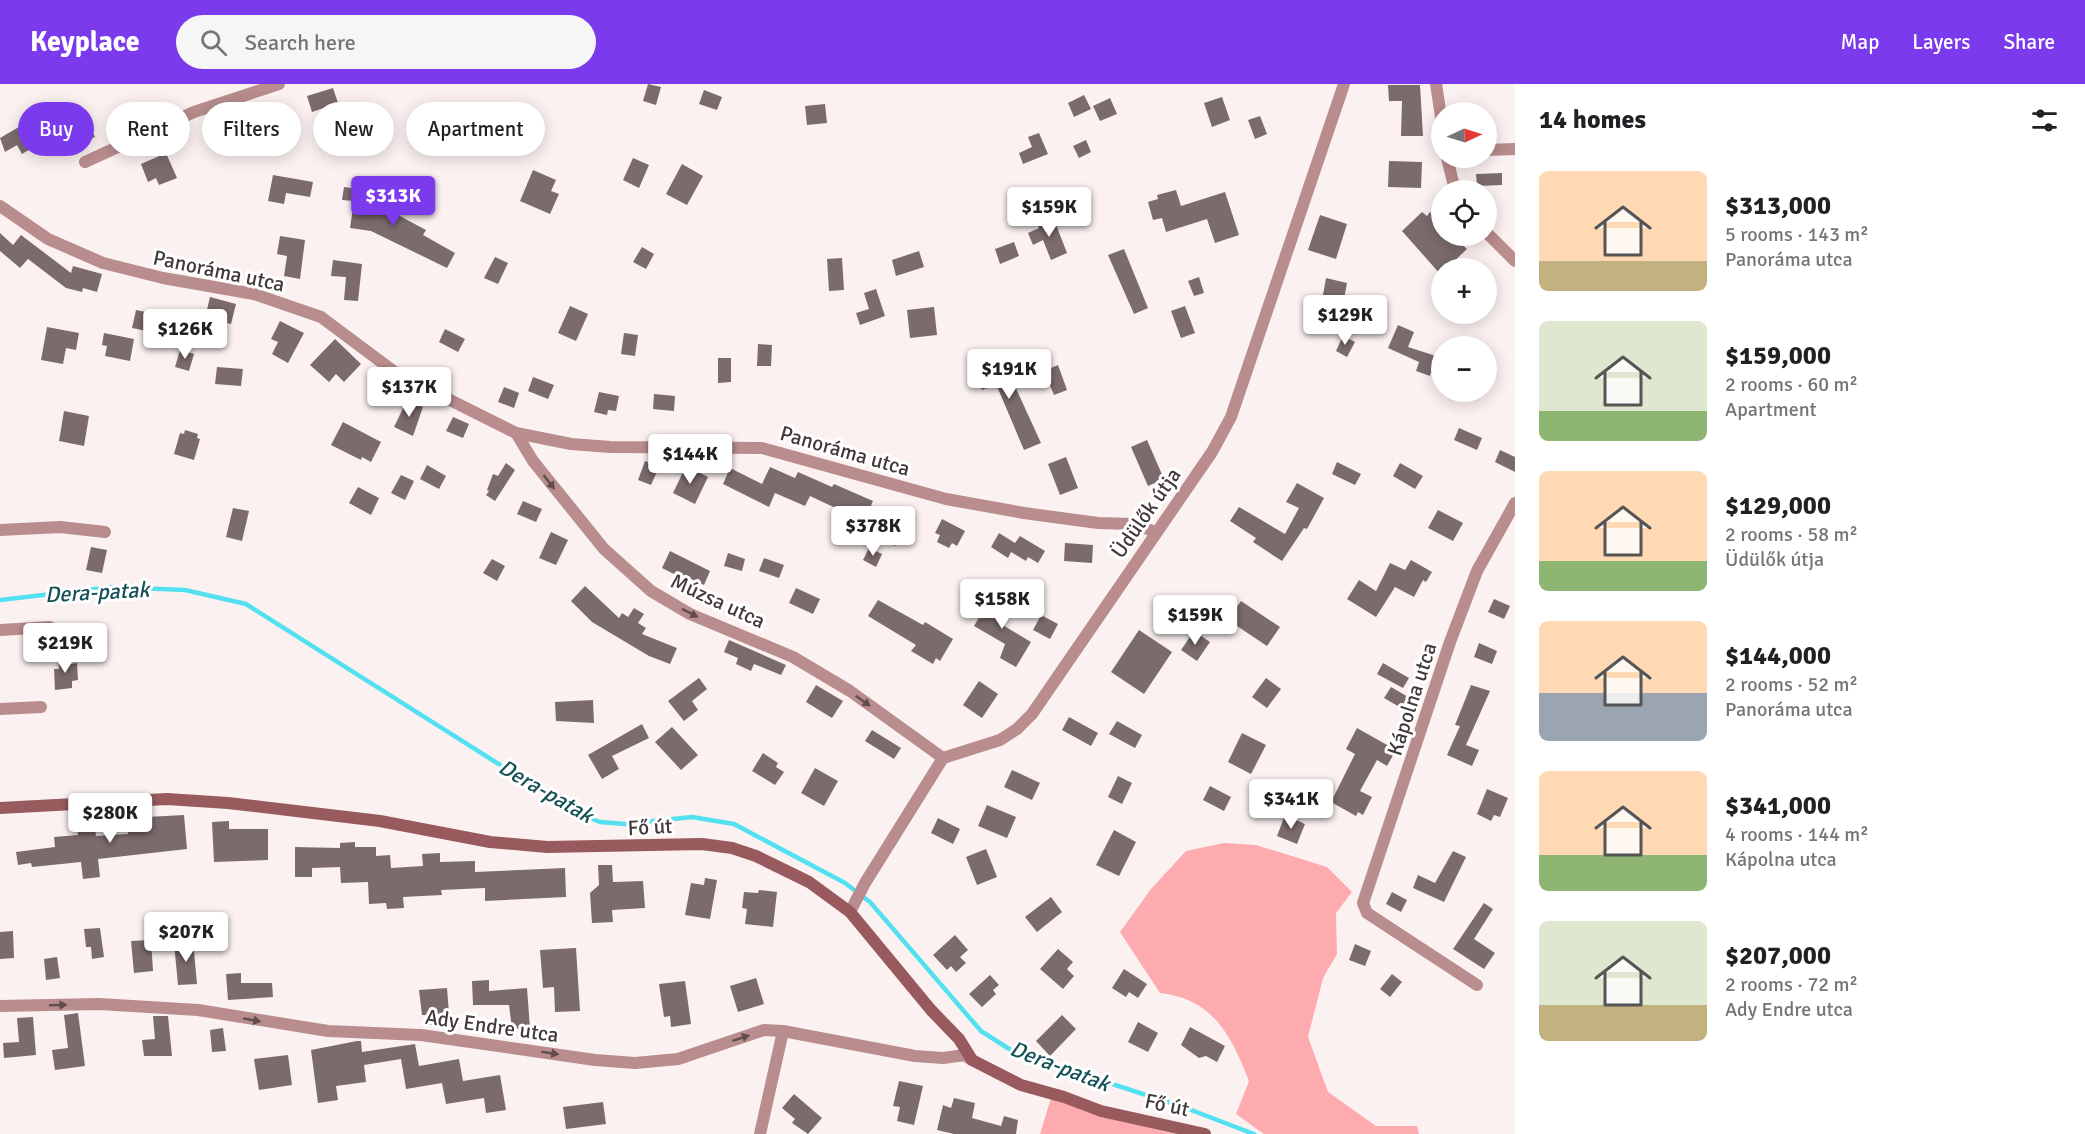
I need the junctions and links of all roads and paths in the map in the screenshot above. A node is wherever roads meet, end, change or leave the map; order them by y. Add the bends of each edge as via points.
1 (279, 84) edge
2 (1344, 84) edge
3 (1436, 84) edge
4 (1439, 102) edge
5 (1515, 149) edge
6 (1497, 150) edge
7 (85, 162) dead end
8 (0, 206) edge
9 (1497, 243) edge
10 (1515, 261) edge
11 (516, 433) junction
12 (1515, 503) edge
13 (0, 530) edge
14 (105, 532) dead end
15 (1155, 532) junction
16 (50, 627) dead end
17 (0, 630) edge
18 (41, 707) dead end
19 (0, 709) edge
20 (943, 758) junction
21 (0, 808) edge
22 (853, 907) junction
23 (1477, 985) dead end
24 (0, 1006) edge
25 (783, 1031) junction
26 (972, 1060) junction
27 (760, 1134) edge
28 (1204, 1134) edge

1 - 7 street via 194,112
2 - 15 street, Üdülők útja via 1231,417 1212,452
3 - 4 street
5 - 6 street
8 - 11 street, Panoráma utca via 48,239 104,263 163,279 254,294 321,317 396,373
9 - 10 street
11 - 15 street, Panoráma utca via 581,445 762,448 946,499 1098,523 1135,524
11 -> 20 street, Múzsa utca via 533,461 604,549 651,591 690,614 793,657 850,691
12 - 23 street, Kápolna utca via 1477,571 1450,642 1363,903 1366,913
13 - 14 street via 60,527
15 - 20 street, Üdülők útja via 1032,714 1000,740
16 - 17 street
18 - 19 street
20 - 22 street
21 - 22 main road, Fő út via 168,799 381,820 490,842 547,848 717,845 756,856
22 - 26 main road, Fő út
24 -> 25 street, Ady Endre utca via 99,1004 198,1010 328,1031 421,1035 635,1063 678,1059 764,1030
25 - 26 street, Ady Endre utca via 883,1052 943,1058 965,1055
25 - 27 street
26 - 28 main road, Fő út via 1021,1085 1101,1111

